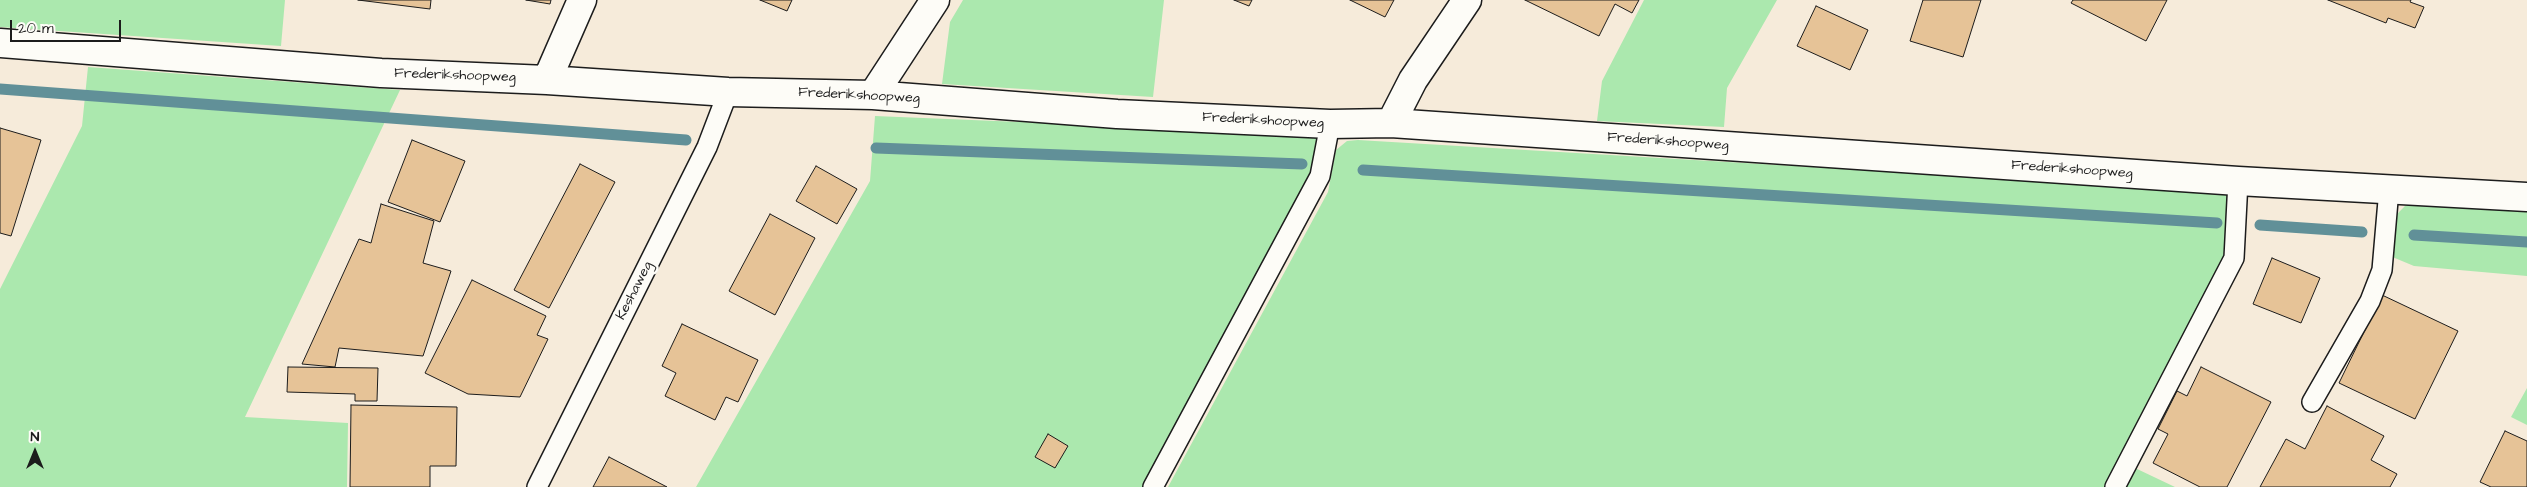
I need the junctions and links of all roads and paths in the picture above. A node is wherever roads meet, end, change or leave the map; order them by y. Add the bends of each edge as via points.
1 (582, 0) edge
2 (935, 0) edge
3 (1467, 0) edge
4 (0, 43) edge
5 (547, 80) junction
6 (728, 92) junction
7 (873, 96) junction
8 (1391, 123) junction
9 (1330, 124) junction
10 (2238, 181) junction
11 (2389, 189) junction
12 (2527, 197) edge
13 (2312, 402) dead end
14 (537, 487) edge
15 (1153, 487) edge
16 (2115, 487) edge

1 - 5 street
2 - 7 street
3 - 8 street via 1413,80
4 - 5 street, Frederikshoopweg via 381,73
5 - 6 street, Frederikshoopweg
6 - 7 street, Frederikshoopweg
6 - 14 lane, Keshaweg via 707,147
7 - 9 street, Frederikshoopweg via 1117,114
8 - 9 street, Frederikshoopweg
8 - 10 street, Frederikshoopweg
9 - 15 lane via 1320,176
10 - 11 street, Frederikshoopweg
10 - 16 lane via 2234,258
11 - 12 street, Frederikshoopweg
11 - 13 lane via 2382,270 2370,301

